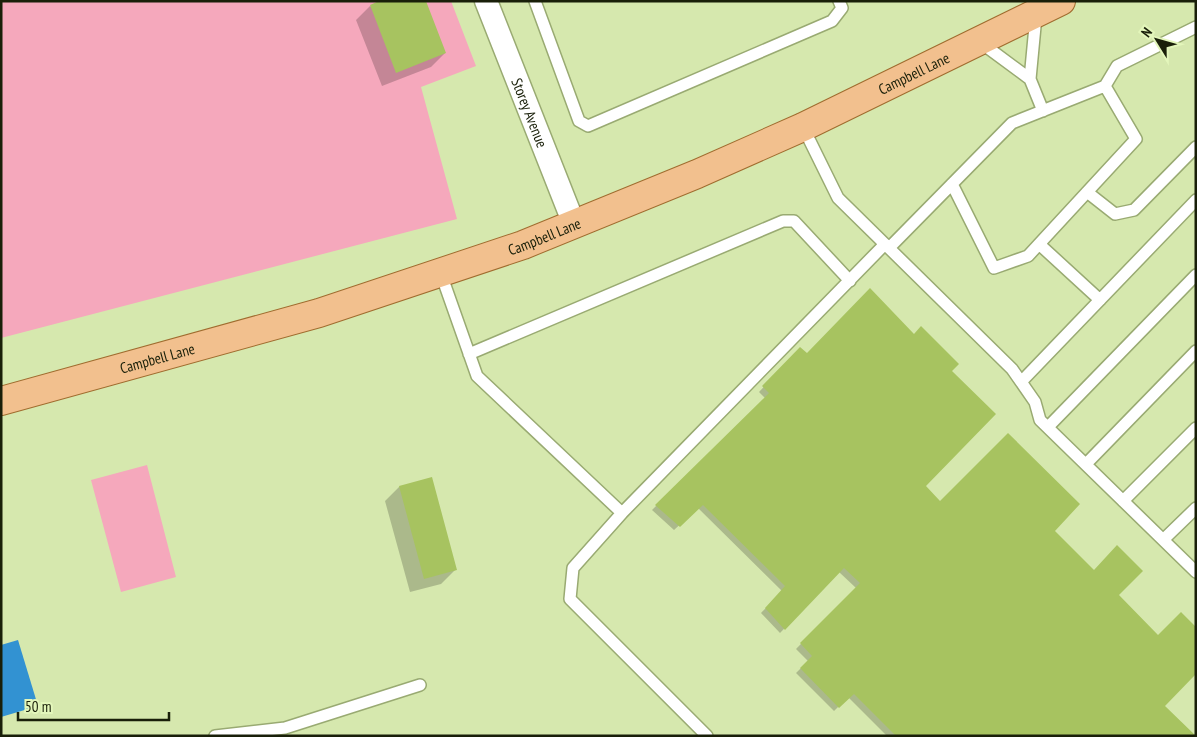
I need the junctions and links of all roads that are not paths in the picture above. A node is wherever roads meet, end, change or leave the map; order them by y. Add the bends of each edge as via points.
1 (486, 1) edge
2 (535, 1) edge
3 (839, 1) edge
4 (1061, 1) edge
5 (1036, 13) junction
6 (1196, 27) edge
7 (979, 41) junction
8 (1030, 79) junction
9 (1105, 86) junction
10 (1043, 111) junction
11 (803, 127) junction
12 (1196, 147) edge
13 (952, 184) junction
14 (1087, 192) junction
15 (1196, 200) edge
16 (574, 224) junction
17 (1039, 244) junction
18 (887, 246) junction
19 (440, 274) junction
20 (1196, 275) edge
21 (850, 281) junction
22 (1100, 300) junction
23 (1196, 351) edge
24 (469, 354) junction
25 (1021, 382) junction
26 (1, 401) edge
27 (1048, 427) junction
28 (1196, 428) edge
29 (1086, 464) junction
30 (1123, 501) junction
31 (1196, 508) edge
32 (622, 513) junction
33 (1163, 540) junction
34 (1193, 567) edge
35 (420, 685) dead end
36 (260, 734) edge
37 (215, 736) edge
38 (707, 736) edge

1 - 16 street, Storey Avenue
2 - 3 lane via 578,120 588,126 832,22 842,8
4 - 5 main road, Campbell Lane
5 - 7 main road, Campbell Lane
5 - 8 lane
6 - 9 lane via 1116,66
7 - 8 lane
7 - 11 main road, Campbell Lane
8 - 10 lane
9 - 10 lane
9 - 14 lane via 1136,139
10 - 13 lane via 1012,123
11 - 16 main road, Campbell Lane
11 - 18 lane via 838,198
12 - 14 lane via 1134,210 1115,214
13 - 17 lane via 994,268 1028,256
13 - 18 lane
14 - 17 lane
15 - 22 lane
16 - 19 main road, Campbell Lane
17 - 22 lane
18 - 21 lane
18 - 25 lane via 1012,369
19 - 24 lane
19 - 26 main road, Campbell Lane via 319,313
20 - 27 lane
21 - 24 lane via 794,221 783,221
21 - 32 lane
22 - 25 lane
23 - 29 lane
24 - 32 lane via 477,376
25 - 27 lane via 1035,402 1040,420
27 - 29 lane
28 - 30 lane
29 - 30 lane
30 - 33 lane
31 - 33 lane
32 - 38 lane via 573,568 570,599
33 - 34 lane
35 - 36 lane via 299,725
36 - 37 lane

